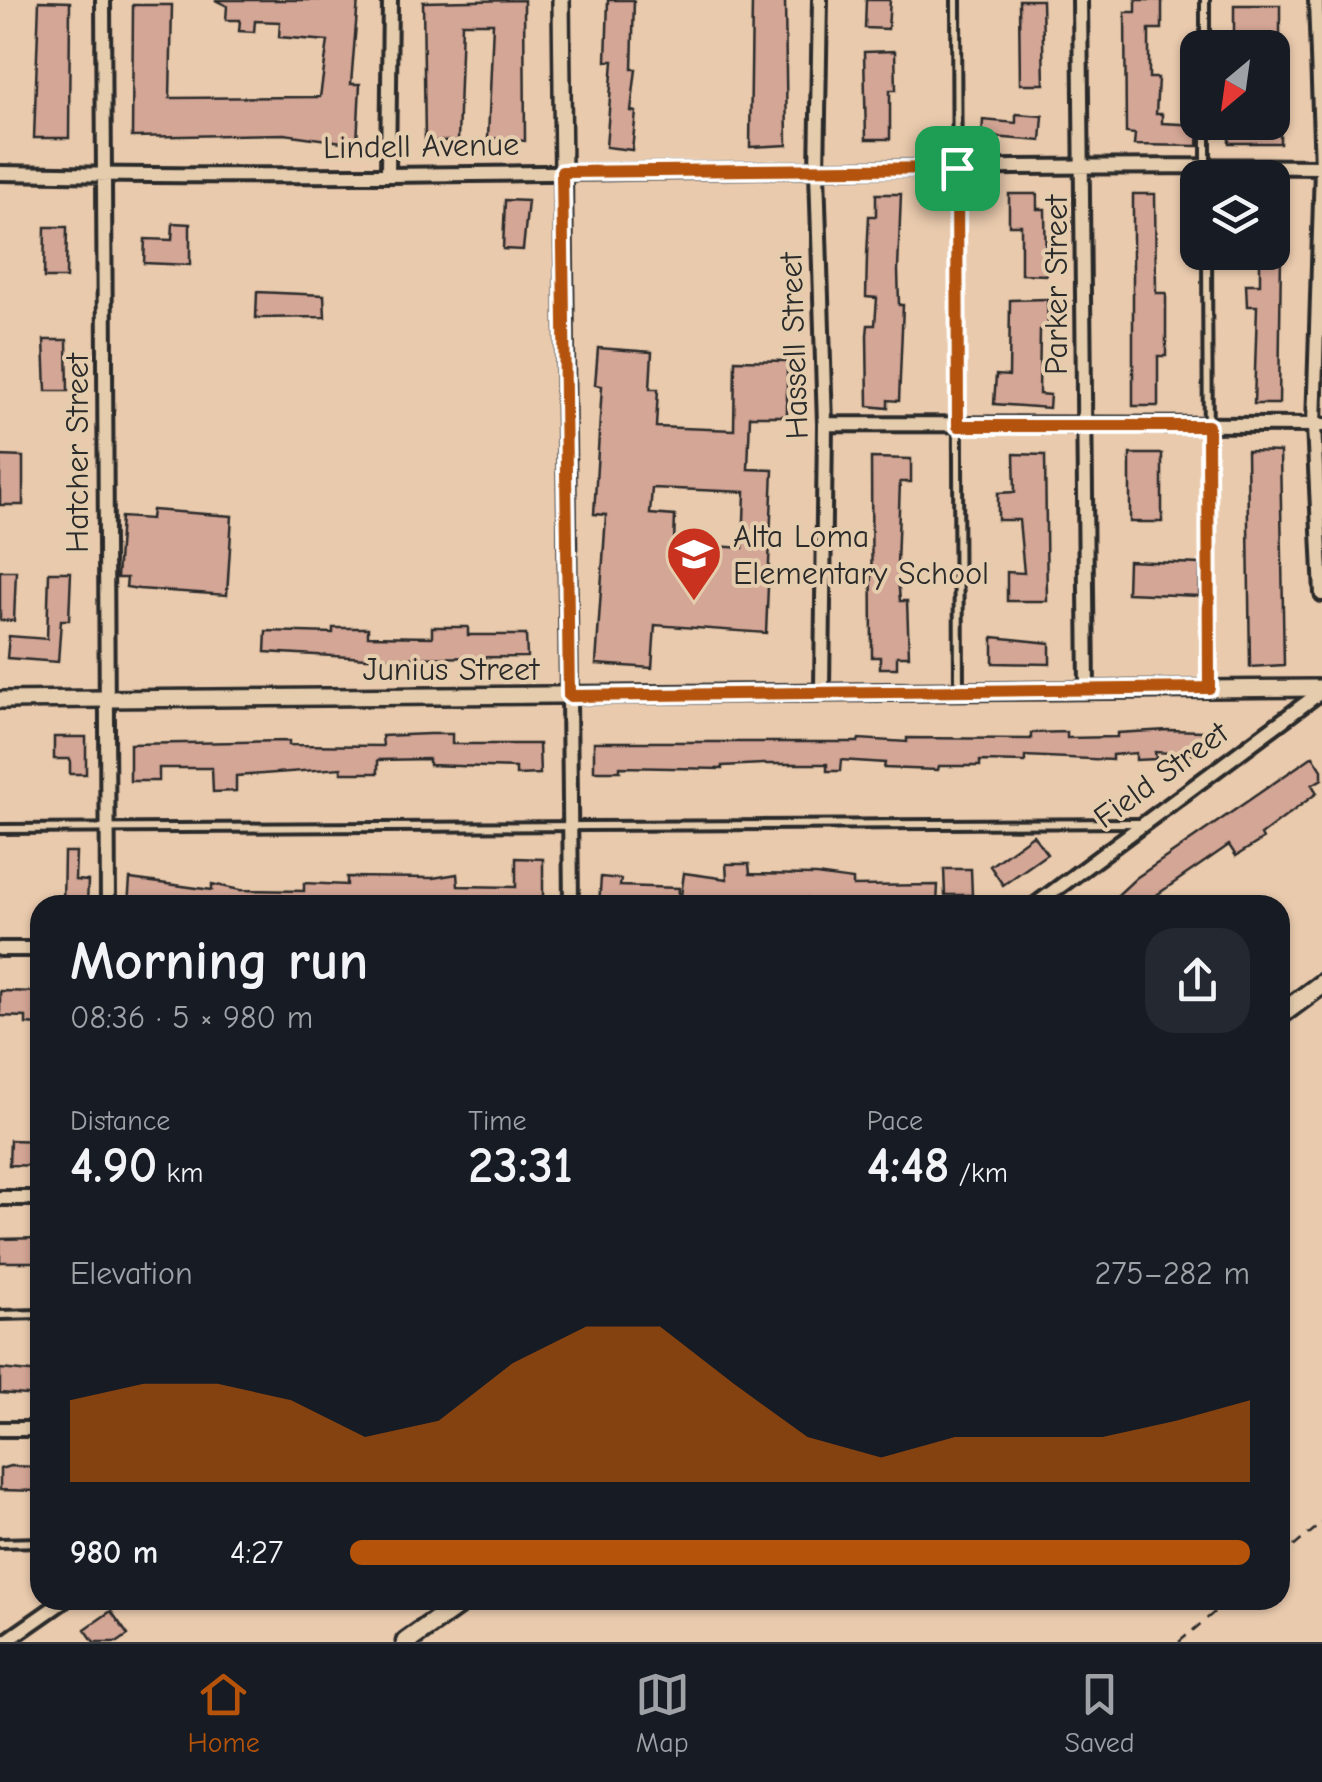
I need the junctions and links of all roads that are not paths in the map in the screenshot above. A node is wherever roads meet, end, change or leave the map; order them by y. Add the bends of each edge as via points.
1 (102, 0) edge
2 (390, 0) edge
3 (561, 0) edge
4 (820, 0) edge
5 (956, 0) edge
6 (1080, 0) edge
7 (1205, 0) edge
8 (1316, 0) edge
9 (1206, 30) edge
10 (1082, 164) junction
11 (957, 168) junction
12 (1322, 168) edge
13 (1290, 169) edge
14 (1180, 170) edge
15 (562, 172) junction
16 (816, 172) junction
17 (0, 173) edge
18 (388, 174) junction
19 (104, 175) junction
20 (1206, 270) edge
21 (826, 424) junction
22 (1318, 425) edge
23 (958, 426) junction
24 (1208, 426) junction
25 (1084, 427) junction
26 (1322, 594) edge
27 (1209, 688) junction
28 (960, 689) junction
29 (1087, 689) junction
30 (822, 690) junction
31 (1322, 690) edge
32 (569, 696) junction
33 (0, 700) edge
34 (106, 700) junction
35 (1140, 823) junction
36 (570, 826) junction
37 (108, 828) junction
38 (0, 829) edge
39 (108, 895) edge
40 (571, 895) edge
41 (1048, 895) edge
42 (0, 949) edge
43 (30, 949) edge
44 (1322, 984) edge
45 (1290, 1008) edge
46 (0, 1198) edge
47 (30, 1198) edge
48 (0, 1314) edge
49 (30, 1314) edge
50 (0, 1429) edge
51 (30, 1429) edge
52 (30, 1542) edge
53 (0, 1543) edge
54 (51, 1610) edge
55 (451, 1610) edge
56 (5, 1642) edge
57 (406, 1642) edge

1 - 19 street, Hatcher Street
2 - 18 street
3 - 15 street
4 - 16 street, Hassell Street
5 - 11 lane
6 - 10 street, Parker Street
7 - 9 lane
8 - 12 street
10 - 11 street, Lindell Avenue
10 - 14 street, Lindell Avenue
10 - 25 street, Parker Street
11 - 16 street, Lindell Avenue
11 - 23 lane
12 - 13 street, Lindell Avenue
12 - 22 street
15 - 16 street, Lindell Avenue
15 - 18 street, Lindell Avenue
15 - 32 street
16 - 21 street, Hassell Street
17 - 19 street, Lindell Avenue
18 - 19 street, Lindell Avenue
19 - 34 street, Hatcher Street
20 - 24 lane
21 - 23 street
21 - 30 street, Hassell Street
22 - 24 street
22 - 26 street
23 - 25 street
23 - 28 lane
24 - 25 street
24 - 27 lane
25 - 29 street, Parker Street
27 - 29 street, Junius Street
27 - 31 street, Junius Street
28 - 29 street, Junius Street
28 - 30 street, Junius Street
30 - 32 street, Junius Street
31 - 35 street, Field Street
32 - 34 street, Junius Street
32 - 36 street
33 - 34 street, Junius Street
34 - 37 street, Hatcher Street
35 - 36 lane
35 - 41 street, Field Street
36 - 37 lane
36 - 40 street
37 - 38 lane
37 - 39 street, Hatcher Street
42 - 43 street
44 - 45 main road
46 - 47 street
48 - 49 lane
50 - 51 street
52 - 53 lane
54 - 56 street
55 - 57 main road

